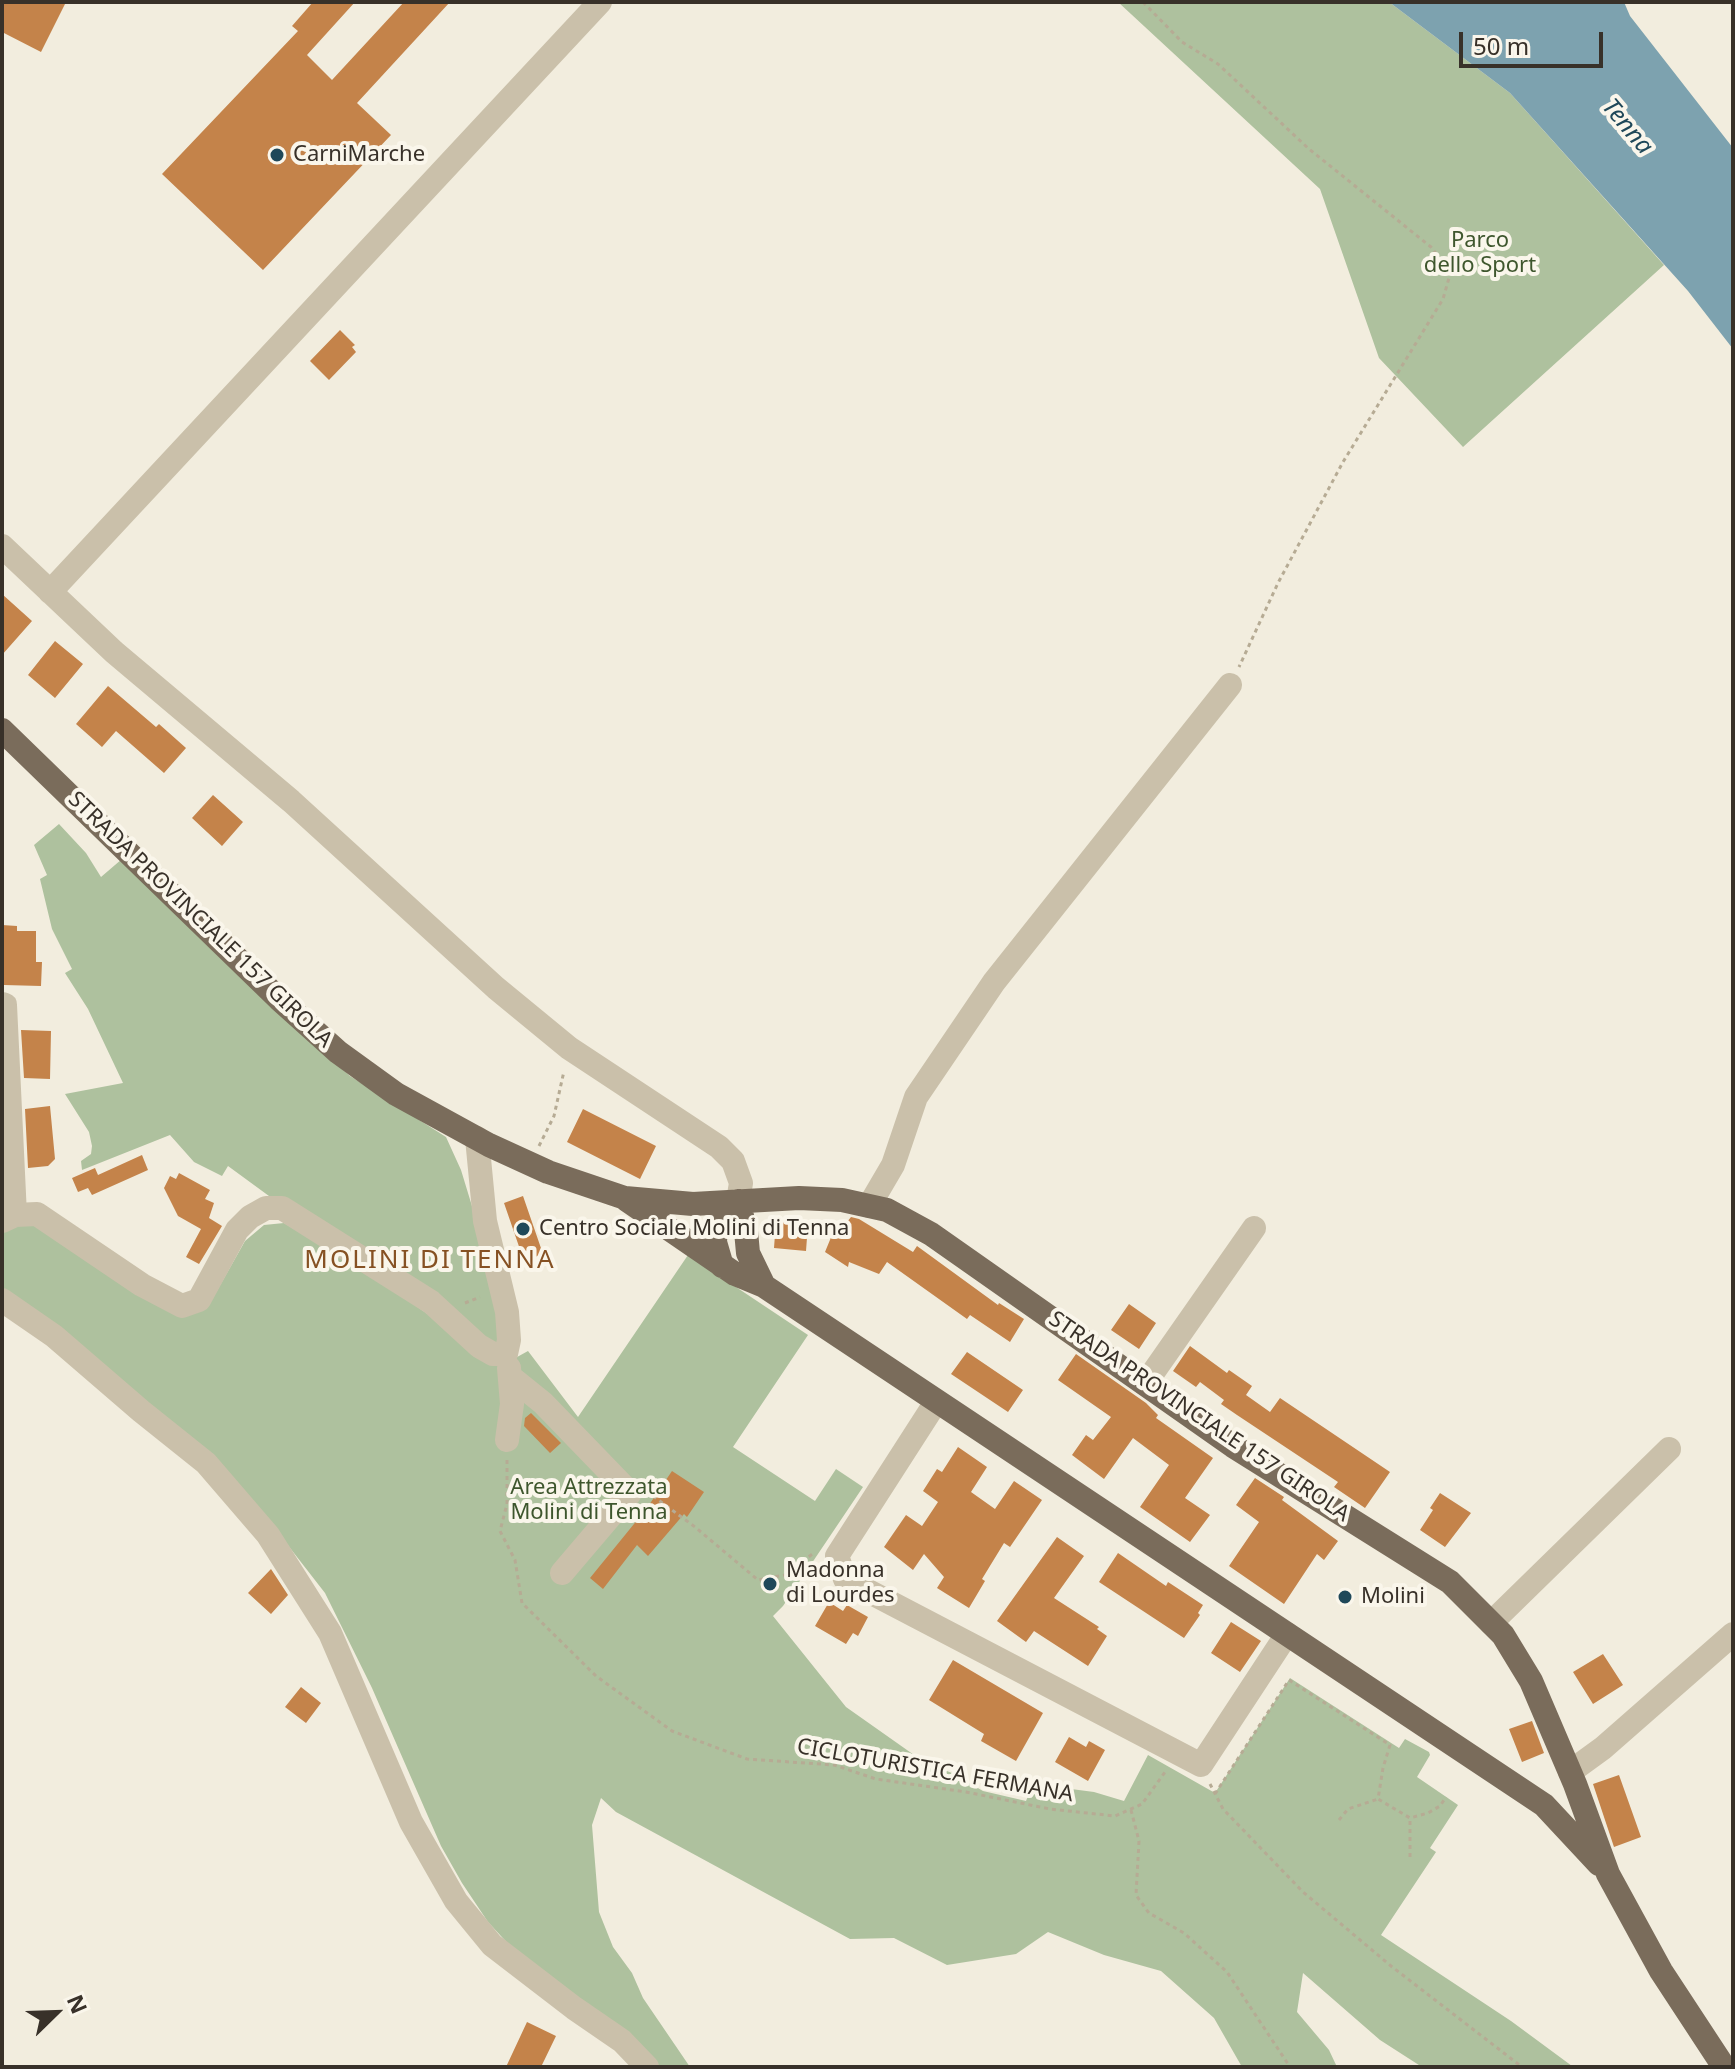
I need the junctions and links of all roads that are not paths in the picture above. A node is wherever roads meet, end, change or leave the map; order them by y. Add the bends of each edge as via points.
1 (600, 2) edge
2 (2, 546) edge
3 (50, 592) junction
4 (1230, 685) road end
5 (2, 730) edge
6 (2, 1004) edge
7 (477, 1138) junction
8 (625, 1198) junction
9 (738, 1201) junction
10 (869, 1206) junction
11 (8, 1218) edge
12 (1254, 1228) dead end
13 (722, 1266) junction
14 (764, 1286) junction
15 (2, 1300) edge
16 (506, 1354) junction
17 (512, 1378) junction
18 (1145, 1384) junction
19 (936, 1402) junction
20 (507, 1440) road end
21 (1669, 1449) dead end
22 (562, 1573) dead end
23 (1491, 1623) junction
24 (1287, 1634) junction
25 (1733, 1634) edge
26 (1574, 1782) junction
27 (1544, 1805) junction
28 (1608, 1874) junction
29 (647, 2067) edge
30 (1724, 2067) edge

1 - 3 street
2 - 3 street
3 - 9 street via 496,988 569,1048 719,1147 733,1161 741,1183
4 - 10 street via 994,982 916,1097 893,1165
5 - 7 main road, STRADA PROVINCIALE 157 GIROLA via 338,1052 396,1094
6 - 11 street
7 - 8 main road, STRADA PROVINCIALE 157 GIROLA via 586,1187
7 - 16 street via 485,1221 501,1279
8 - 9 main road, STRADA PROVINCIALE 157 GIROLA via 693,1204
8 - 13 main road, STRADA PROVINCIALE 157 GIROLA
9 - 10 main road, STRADA PROVINCIALE 157 GIROLA via 799,1198
9 - 13 main road via 716,1227
9 - 14 main road via 748,1253
10 - 18 main road, STRADA PROVINCIALE 157 GIROLA via 931,1234
11 - 16 street via 37,1214 182,1306 199,1300 237,1230 250,1217 266,1208 282,1208 431,1302 479,1346
12 - 18 street
13 - 14 main road, STRADA PROVINCIALE 157 GIROLA
14 - 19 main road, STRADA PROVINCIALE 157 GIROLA
15 - 29 street via 54,1336 206,1463 268,1535 330,1633 411,1822 456,1901 492,1945 622,2041
16 - 17 street
17 - 20 street
17 - 22 street via 630,1493
18 - 23 main road, STRADA PROVINCIALE 157 GIROLA via 1233,1446 1450,1582
19 - 24 main road, STRADA PROVINCIALE 157 GIROLA
19 - 24 street via 837,1556 845,1579 1201,1765
21 - 23 street
23 - 26 main road, STRADA PROVINCIALE 157 GIROLA via 1531,1681
24 - 27 main road, STRADA PROVINCIALE 157 GIROLA
25 - 26 street via 1603,1748
26 - 27 main road via 1568,1804
26 - 28 main road, STRADA PROVINCIALE 157 GIROLA
27 - 28 main road, STRADA PROVINCIALE 157 GIROLA
28 - 30 main road, STRADA PROVINCIALE 157 GIROLA via 1661,1971

